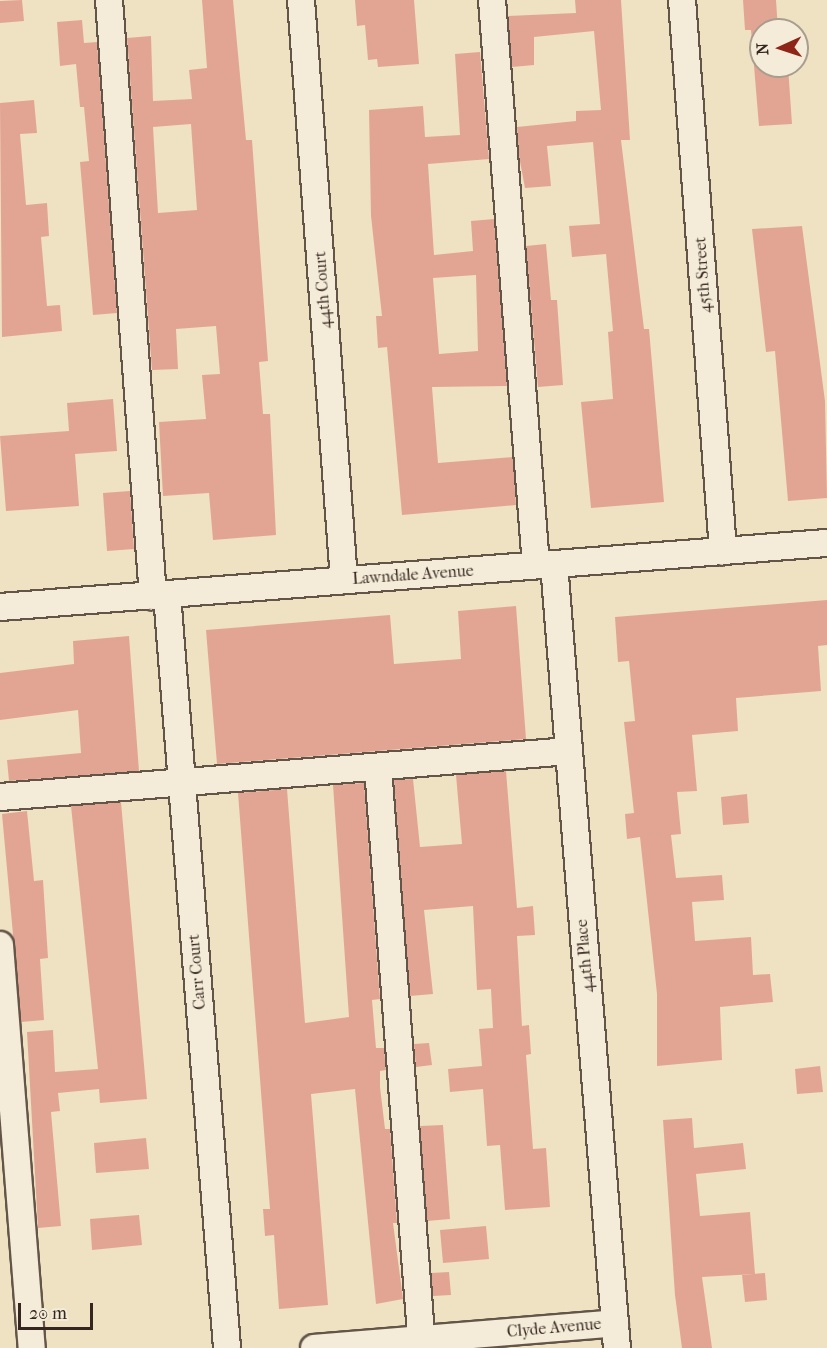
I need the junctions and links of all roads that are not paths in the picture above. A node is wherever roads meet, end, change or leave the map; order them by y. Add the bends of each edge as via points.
1 (109, 0) edge
2 (301, 0) edge
3 (492, 0) edge
4 (682, 0) edge
5 (827, 543) edge
6 (723, 551) junction
7 (545, 565) junction
8 (344, 580) junction
9 (160, 596) junction
10 (0, 607) edge
11 (569, 751) junction
12 (378, 768) junction
13 (182, 783) junction
14 (0, 797) edge
15 (0, 945) edge
16 (616, 1336) edge
17 (422, 1344) edge
18 (32, 1348) edge
19 (227, 1348) edge
20 (314, 1348) edge

1 - 9 street, Carr Court
2 - 8 street, 44th Court
3 - 7 street, 44th Place
4 - 6 street, 45th Street
5 - 6 street, Lawndale Avenue
6 - 7 street, Lawndale Avenue
7 - 8 street, Lawndale Avenue
7 - 11 street, 44th Place
8 - 9 street, Lawndale Avenue
9 - 10 street, Lawndale Avenue
9 - 13 street, Carr Court
11 - 12 street
11 - 16 street, 44th Place
12 - 13 street
12 - 17 street
13 - 14 street
13 - 19 street, Carr Court
15 - 18 street
16 - 17 street, Clyde Avenue
17 - 20 street, Clyde Avenue

